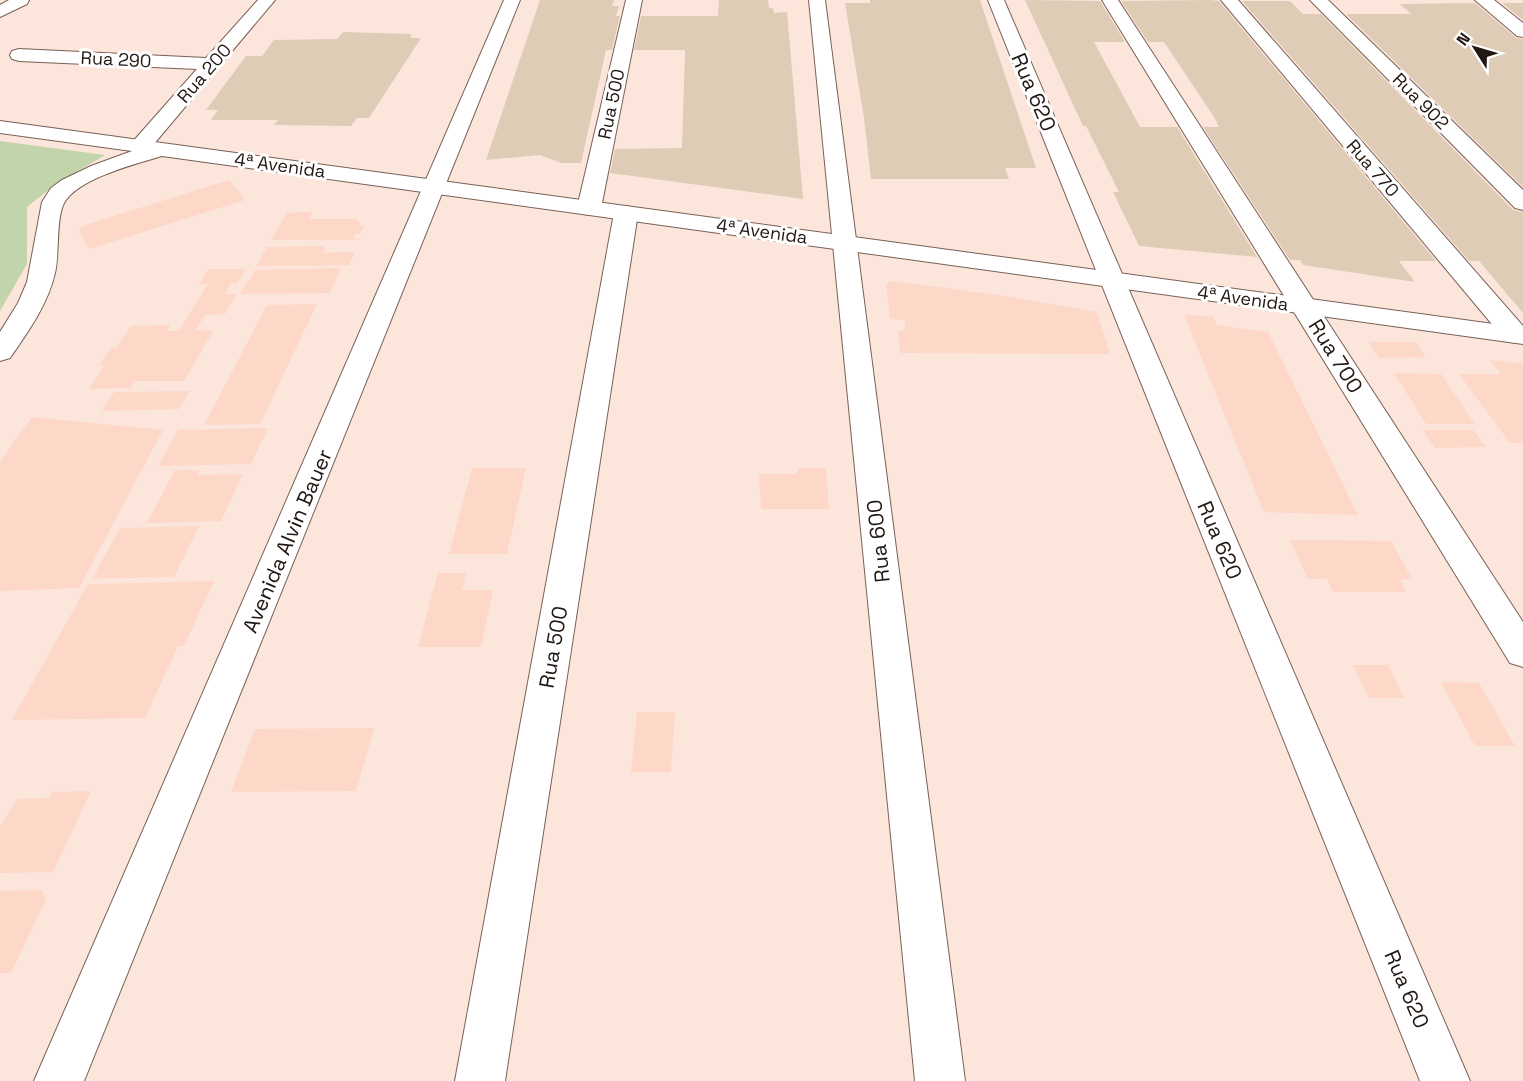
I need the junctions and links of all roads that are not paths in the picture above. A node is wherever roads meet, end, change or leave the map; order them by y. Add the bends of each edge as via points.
1 (21, 0) edge
2 (267, 0) edge
3 (512, 0) edge
4 (634, 0) edge
5 (817, 0) edge
6 (996, 0) edge
7 (1110, 0) edge
8 (1229, 0) edge
9 (1318, 0) edge
10 (1483, 0) edge
11 (0, 12) edge
12 (1523, 32) edge
13 (19, 55) dead end
14 (212, 64) junction
15 (0, 127) edge
16 (140, 146) junction
17 (163, 149) junction
18 (436, 187) junction
19 (1523, 203) edge
20 (589, 208) junction
21 (626, 213) junction
22 (844, 243) junction
23 (1112, 279) junction
24 (1304, 307) junction
25 (1520, 336) edge
26 (0, 352) edge
27 (1523, 652) edge
28 (59, 1081) edge
29 (480, 1081) edge
30 (940, 1081) edge
31 (1445, 1081) edge

1 - 11 street
2 - 14 street, Rua 200
3 - 18 street, Avenida Alvin Bauer
4 - 20 street, Rua 500
5 - 22 street, Rua 600
6 - 23 street, Rua 620
7 - 24 street, Rua 700
8 - 25 street, Rua 770
9 - 19 street, Rua 902
10 - 12 street
13 - 14 street, Rua 290
14 - 16 street, Rua 200
15 - 16 street, 4ª Avenida
16 - 17 street, 4ª Avenida
17 - 18 street, 4ª Avenida
17 - 26 street via 88,175 53,201 43,272 34,298
18 - 20 street, 4ª Avenida
18 - 28 street, Avenida Alvin Bauer
20 - 21 street, 4ª Avenida
21 - 22 street, 4ª Avenida
21 - 29 street, Rua 500
22 - 23 street, 4ª Avenida
22 - 30 street, Rua 600
23 - 24 street, 4ª Avenida
23 - 31 street, Rua 620
24 - 25 street, 4ª Avenida
24 - 27 street, Rua 700

